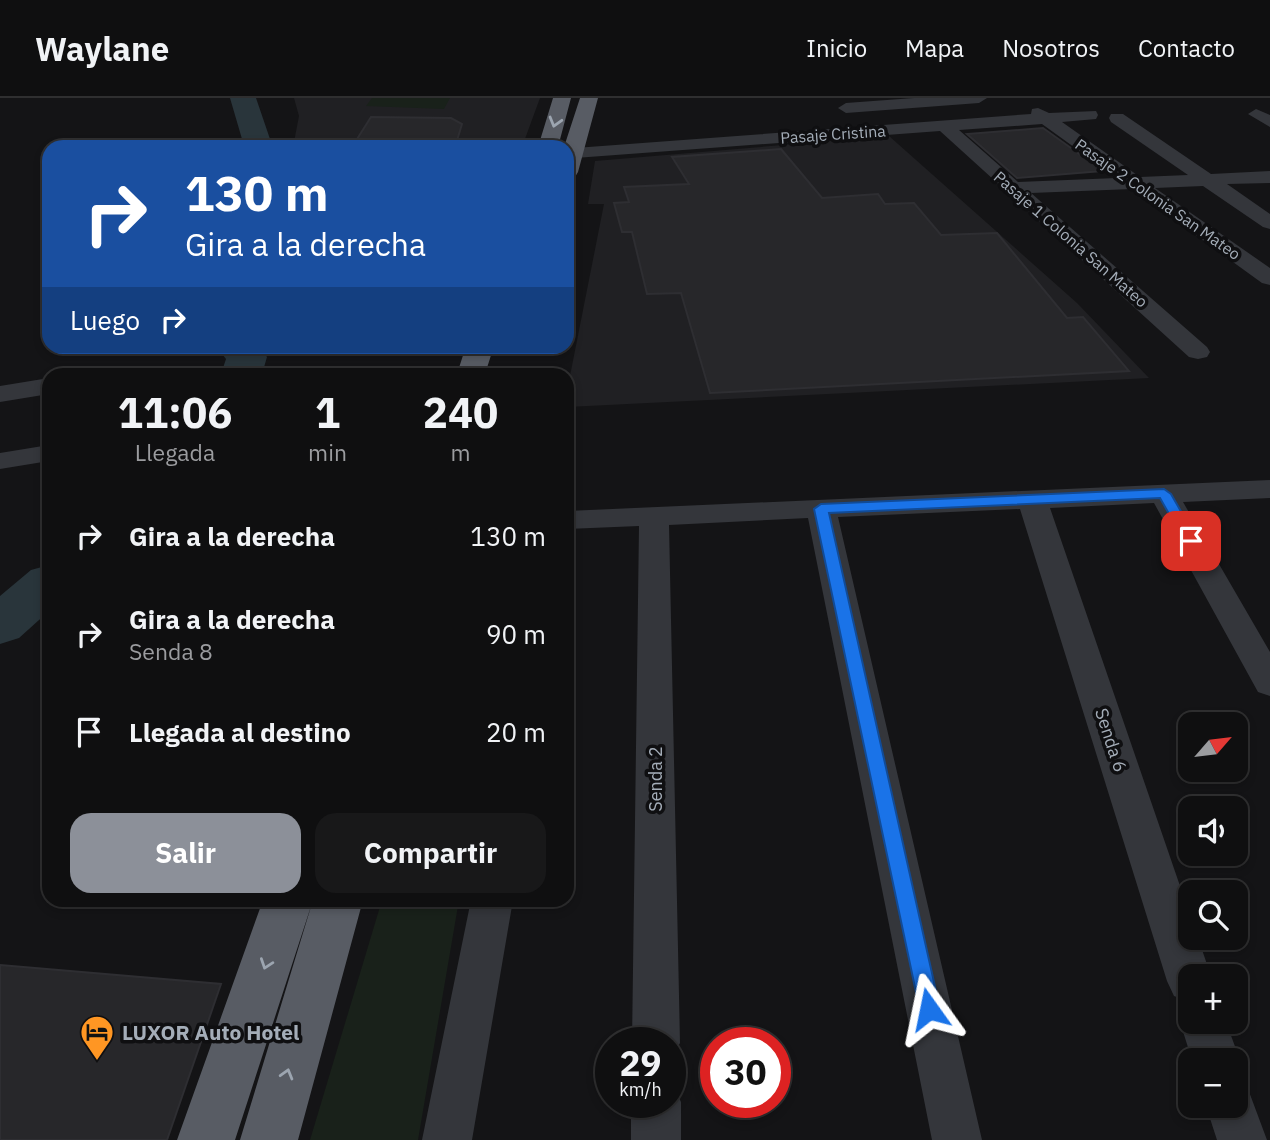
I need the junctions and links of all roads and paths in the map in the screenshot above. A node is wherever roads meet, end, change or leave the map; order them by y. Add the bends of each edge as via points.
1 (562, 98) edge
2 (589, 98) edge
3 (979, 98) edge
4 (1027, 105) dead end
5 (846, 108) dead end
6 (1090, 115) dead end
7 (1117, 118) dead end
8 (1047, 119) junction
9 (944, 126) junction
10 (550, 140) edge
11 (575, 153) joint
12 (1270, 177) edge
13 (1203, 179) junction
14 (1133, 181) junction
15 (1012, 188) junction
16 (1270, 223) edge
17 (1270, 278) edge
18 (1198, 352) dead end
19 (42, 387) edge
20 (0, 394) edge
21 (42, 454) edge
22 (0, 461) edge
23 (1270, 489) edge
24 (1164, 494) junction
25 (1032, 499) junction
26 (821, 509) junction
27 (654, 516) junction
28 (574, 520) edge
29 (1270, 683) edge
30 (286, 907) edge
31 (336, 907) edge
32 (491, 907) edge
33 (1184, 964) edge
34 (656, 1027) edge
35 (656, 1118) edge
36 (1235, 1118) edge
37 (206, 1140) edge
38 (269, 1140) edge
39 (447, 1140) edge
40 (656, 1140) edge
41 (957, 1140) edge
42 (1242, 1140) edge

1 -> 10 highway
2 - 11 highway
3 - 5 street
4 - 8 street, Pasaje 2 Colonia San Mateo
6 - 8 street, Pasaje Cristina
7 - 13 street
8 - 9 street, Pasaje Cristina
8 - 14 street, Pasaje 2 Colonia San Mateo
9 - 11 street, Pasaje Cristina
9 - 15 street, Pasaje 1 Colonia San Mateo
12 - 13 street
13 - 14 street
13 - 16 street
14 - 15 street
14 - 17 street, Pasaje 2 Colonia San Mateo
15 - 18 street, Pasaje 1 Colonia San Mateo
19 - 20 street
21 - 22 street
23 - 24 street
24 - 25 street
24 - 29 street
25 - 26 street
25 - 33 street, Senda 6
26 - 27 street
26 - 41 street
27 - 28 street
27 - 34 street, Senda 2
30 -> 37 highway
38 -> 31 highway
32 - 39 street
35 - 40 street
36 - 42 street

